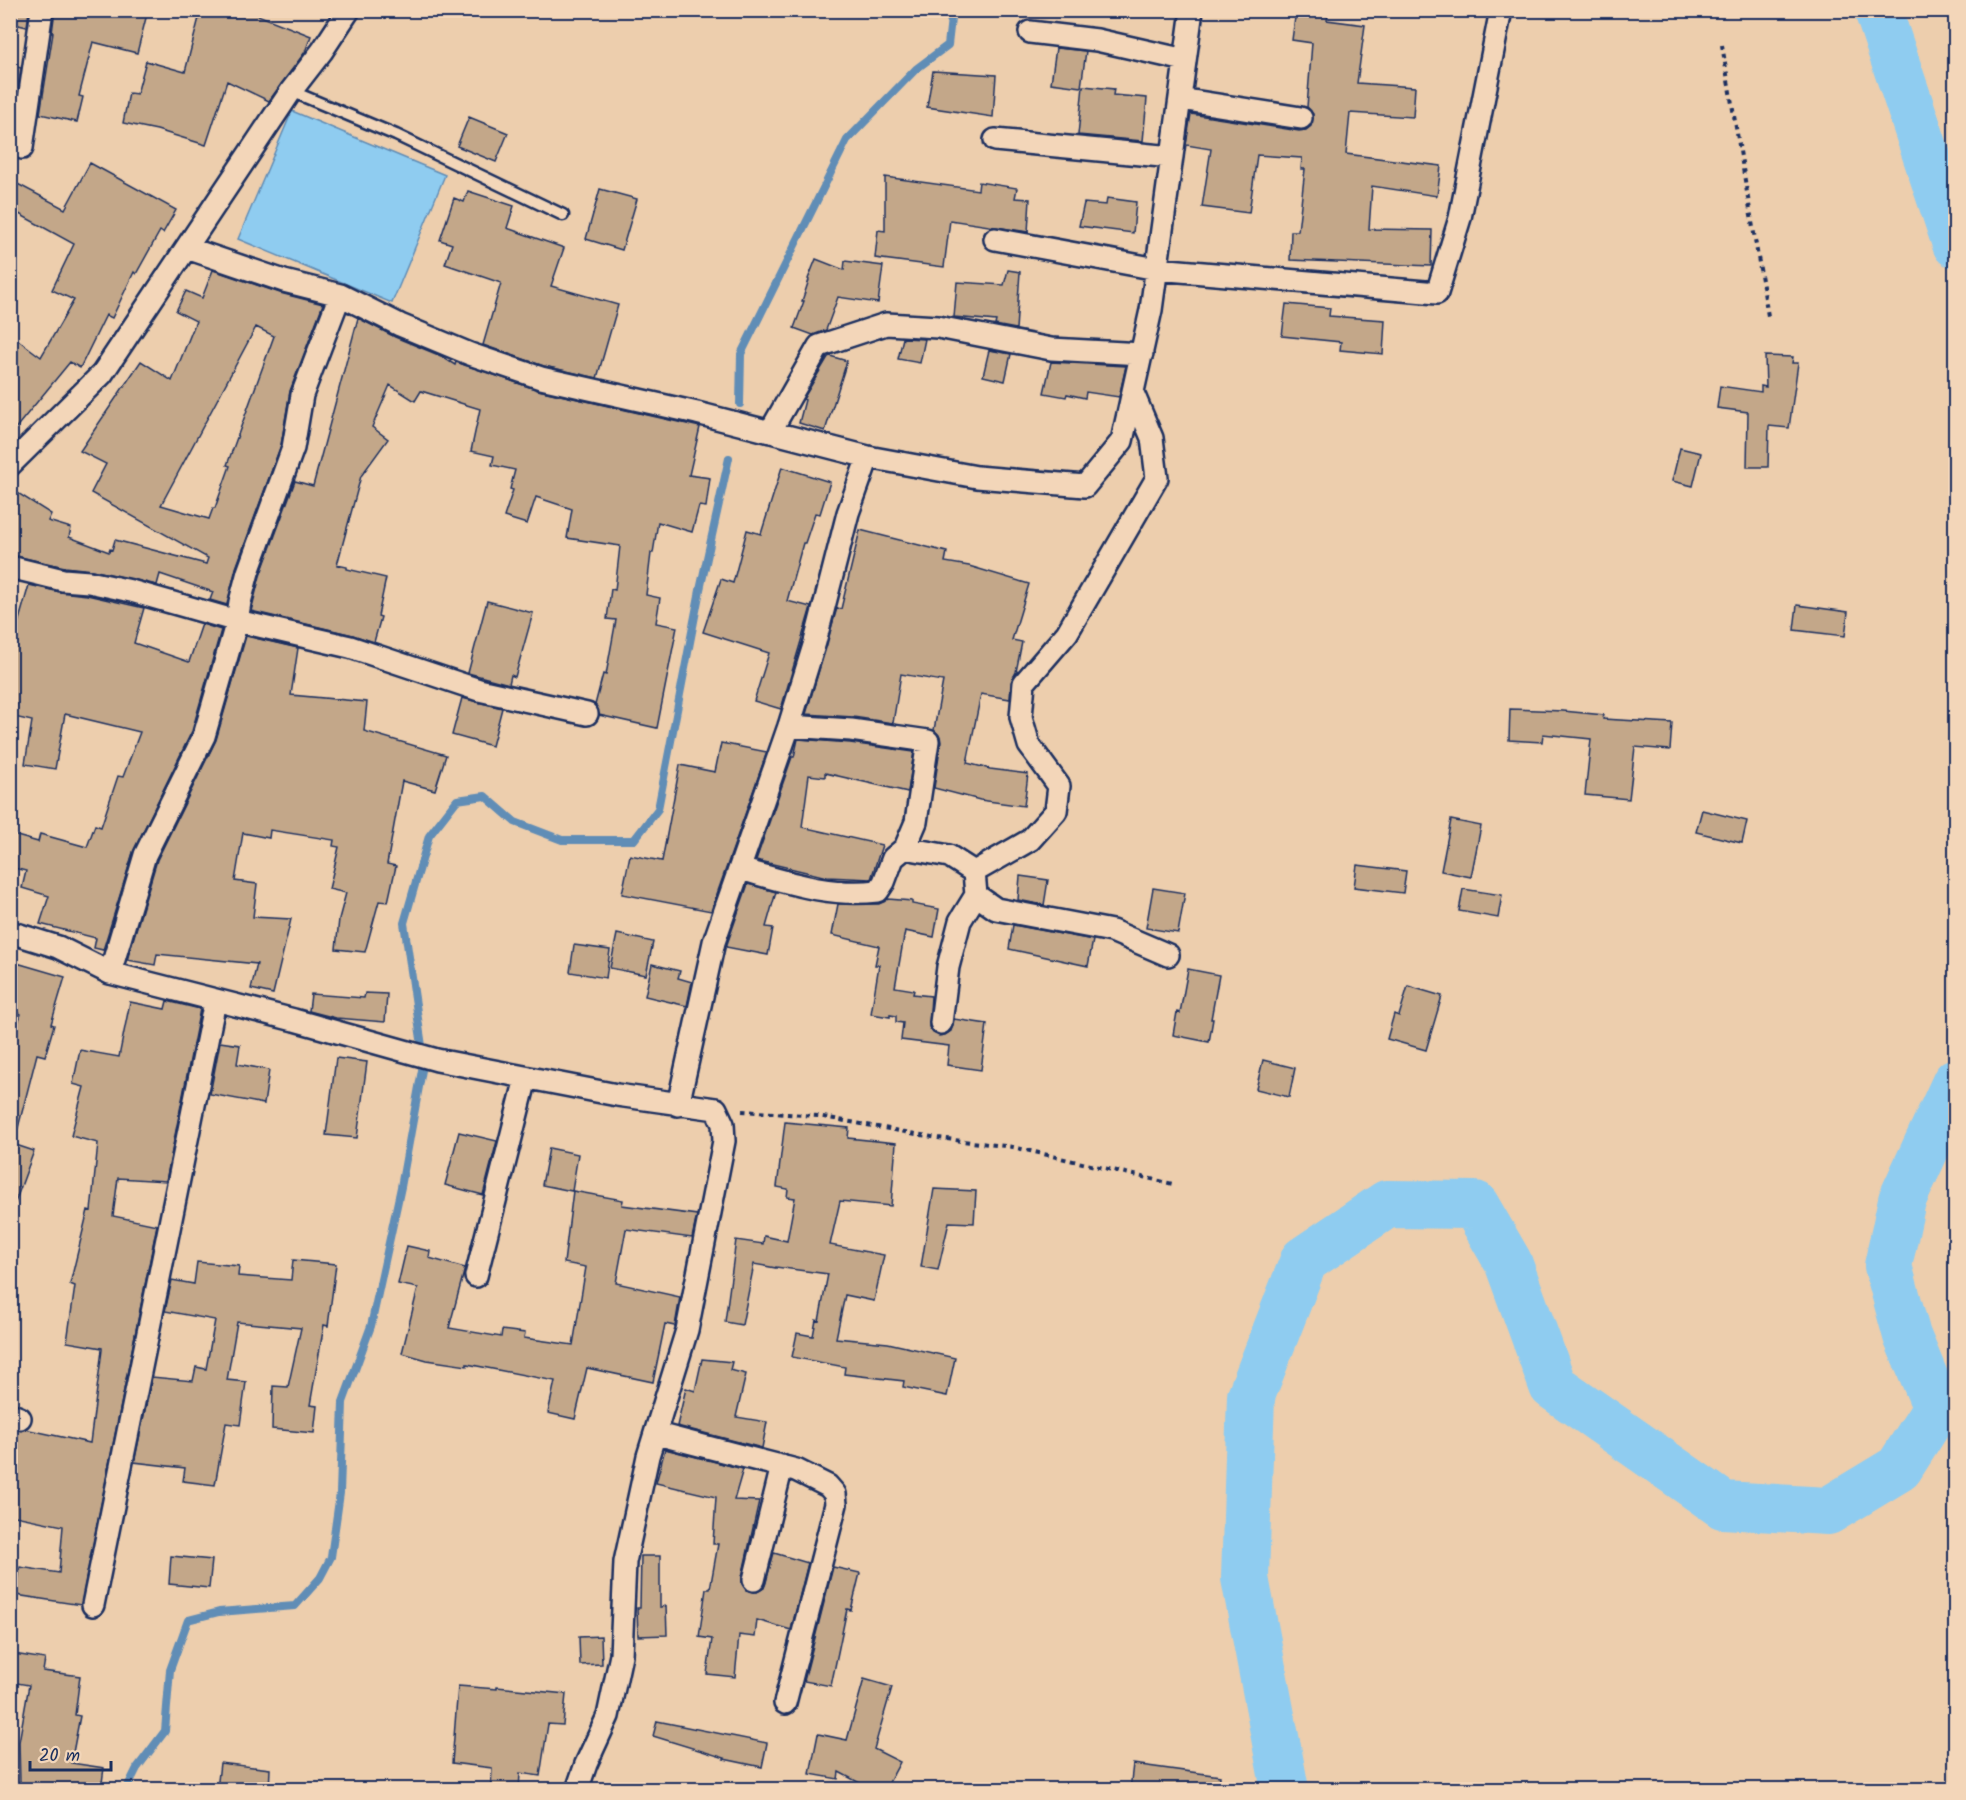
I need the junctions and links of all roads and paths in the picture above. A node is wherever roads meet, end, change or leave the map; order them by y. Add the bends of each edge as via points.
1 (42, 10) edge
2 (349, 10) edge
3 (1192, 10) edge
4 (1501, 10) edge
5 (1030, 32) dead end
6 (1722, 45) dead end
7 (1185, 60) junction
8 (291, 91) junction
9 (1180, 99) junction
10 (1302, 118) dead end
11 (995, 140) dead end
12 (22, 148) dead end
13 (1172, 157) junction
14 (562, 215) dead end
15 (996, 239) dead end
16 (187, 248) junction
17 (1157, 269) junction
18 (340, 296) junction
19 (1768, 316) dead end
20 (1142, 354) junction
21 (1133, 393) junction
22 (770, 432) junction
23 (868, 457) junction
24 (10, 465) edge
25 (10, 567) edge
26 (237, 621) junction
27 (587, 714) dead end
28 (789, 726) junction
29 (905, 848) junction
30 (740, 869) junction
31 (974, 872) junction
32 (976, 895) junction
33 (10, 932) edge
34 (1168, 955) dead end
35 (110, 973) junction
36 (215, 1001) junction
37 (941, 1023) dead end
38 (526, 1078) junction
39 (678, 1104) junction
40 (716, 1109) junction
41 (1173, 1184) dead end
42 (476, 1276) dead end
43 (657, 1434) junction
44 (782, 1466) junction
45 (754, 1580) dead end
46 (93, 1605) dead end
47 (786, 1703) dead end
48 (577, 1790) edge

1 - 12 street
2 - 8 street
3 - 7 street
4 - 17 street via 1460,218 1437,293
5 - 7 street via 1097,40
6 - 19 path
7 - 9 street
8 - 14 lane via 396,135
8 - 16 street
9 - 10 street
9 - 13 street
11 - 13 street
13 - 17 street
15 - 17 street
16 - 18 street
16 - 24 street via 102,374
17 - 20 street
18 - 22 street via 470,354 541,378
18 - 26 street via 302,395 293,448 248,572
20 - 21 street
20 - 22 street via 1051,350 938,327 886,324 819,345
21 - 23 street via 1122,441 1085,486 977,477
21 - 31 street via 1152,438 1157,478 1067,633 1024,683 1021,717 1029,745 1059,786 1056,811 1030,840
22 - 23 street
23 - 28 street via 848,513
25 - 26 street via 131,591
26 - 27 street via 351,647 479,690
26 - 35 street via 204,736 145,855
28 - 29 street via 928,741 915,822
28 - 30 street
29 - 30 street via 893,858 878,891 814,890
29 - 31 street via 949,856
30 - 39 street via 714,942
31 - 32 street
32 - 34 street via 996,909 1112,931
32 - 37 street via 960,921 948,967
33 - 35 street via 58,947
35 - 36 street
36 - 38 street via 437,1060
36 - 46 street
38 - 39 street
38 - 42 street
39 - 40 street
40 - 41 path via 818,1116 1013,1147
40 - 43 street via 723,1124 724,1141 687,1330
43 - 44 street
43 - 48 street via 648,1456 626,1562 621,1655 608,1716
44 - 45 street
44 - 47 street via 828,1486 835,1494 836,1504

